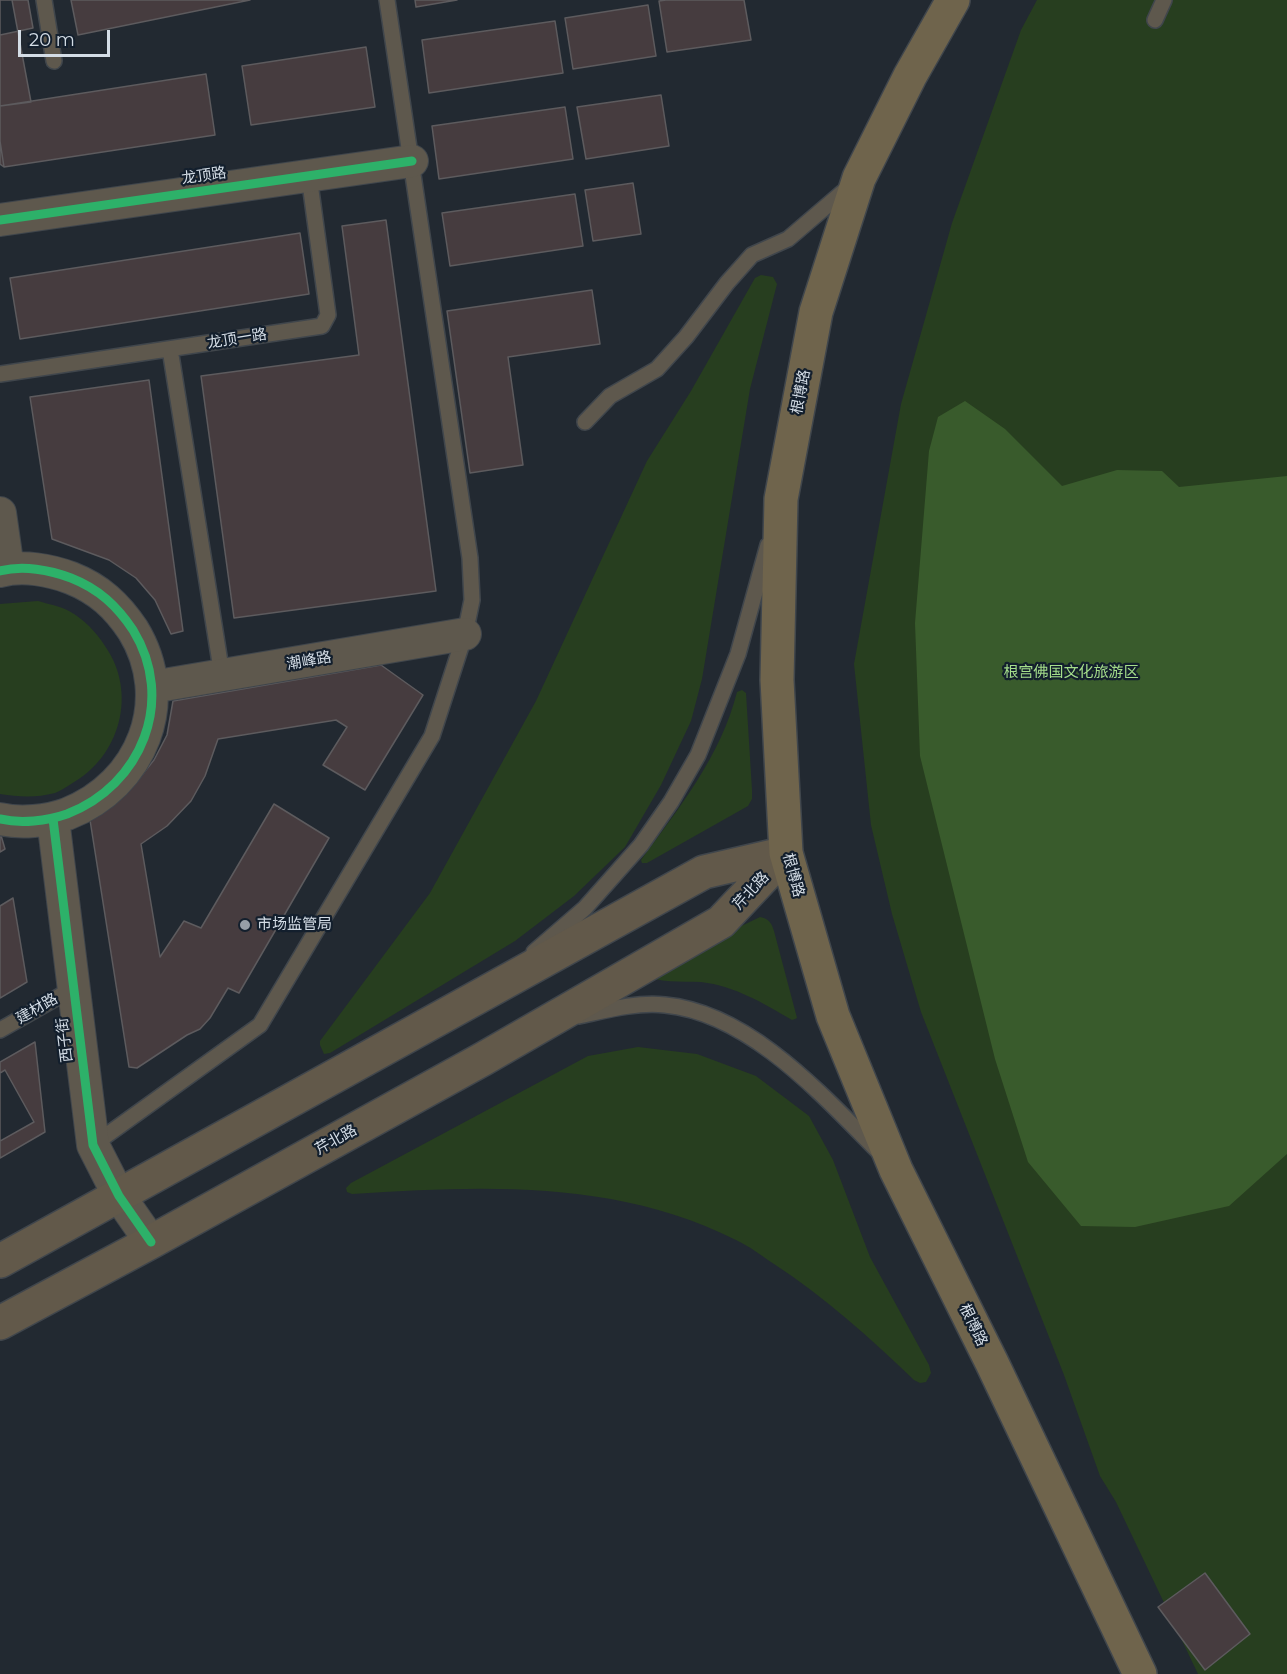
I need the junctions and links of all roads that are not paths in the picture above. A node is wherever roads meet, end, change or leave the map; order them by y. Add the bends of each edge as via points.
1 (44, 0) edge
2 (387, 0) edge
3 (953, 0) edge
4 (1164, 0) edge
5 (1155, 20) dead end
6 (54, 61) dead end
7 (412, 161) junction
8 (309, 176) junction
9 (859, 178) junction
10 (0, 220) edge
11 (170, 349) junction
12 (0, 374) edge
13 (585, 422) dead end
14 (781, 499) junction
15 (0, 513) edge
16 (4, 570) edge
17 (465, 634) junction
18 (222, 675) junction
19 (152, 687) junction
20 (0, 819) edge
21 (53, 819) junction
22 (786, 853) junction
23 (74, 988) junction
24 (488, 991) junction
25 (0, 1030) edge
26 (483, 1059) junction
27 (93, 1145) junction
28 (896, 1170) junction
29 (119, 1196) junction
30 (151, 1242) junction
31 (0, 1261) edge
32 (0, 1323) edge
33 (1140, 1674) edge

1 - 6 lane
2 - 7 lane
3 - 9 highway, 根博路
4 - 5 lane
7 - 8 street, 龙顶路
7 - 17 lane via 470,558 472,600
8 - 10 street, 龙顶路
8 - 11 lane, 龙顶一路 via 328,315 322,326
9 - 13 lane via 788,239 752,255 657,369 610,396
9 - 14 highway, 根博路 via 816,312
11 - 12 lane, 龙顶一路
11 - 18 lane
14 - 22 highway, 根博路 via 777,680
14 - 24 lane via 738,654 698,754 671,801 641,845 599,894
15 - 16 street
16 - 19 street via 50,570 89,585 121,612 132,629 143,647
17 - 18 street, 潮峰路
17 - 27 lane via 432,736 260,1025
18 - 19 street, 潮峰路
19 - 21 street via 149,723 137,756 115,784 87,806
20 - 21 street
21 - 23 street, 西子街
22 - 24 main road, 芹北路 via 704,872
22 - 26 main road, 芹北路 via 721,922
22 - 28 highway, 根博路 via 833,1016
23 - 25 lane, 建材路
23 - 27 street, 西子街
24 - 29 main road, 芹北路
26 - 28 lane via 573,1017 625,1006 665,1005 712,1015 776,1054 811,1083
26 - 30 main road, 芹北路
27 - 29 street, 西子街
28 - 33 highway, 根博路
29 - 30 street, 西子街
29 - 31 main road, 芹北路
30 - 32 main road, 芹北路

